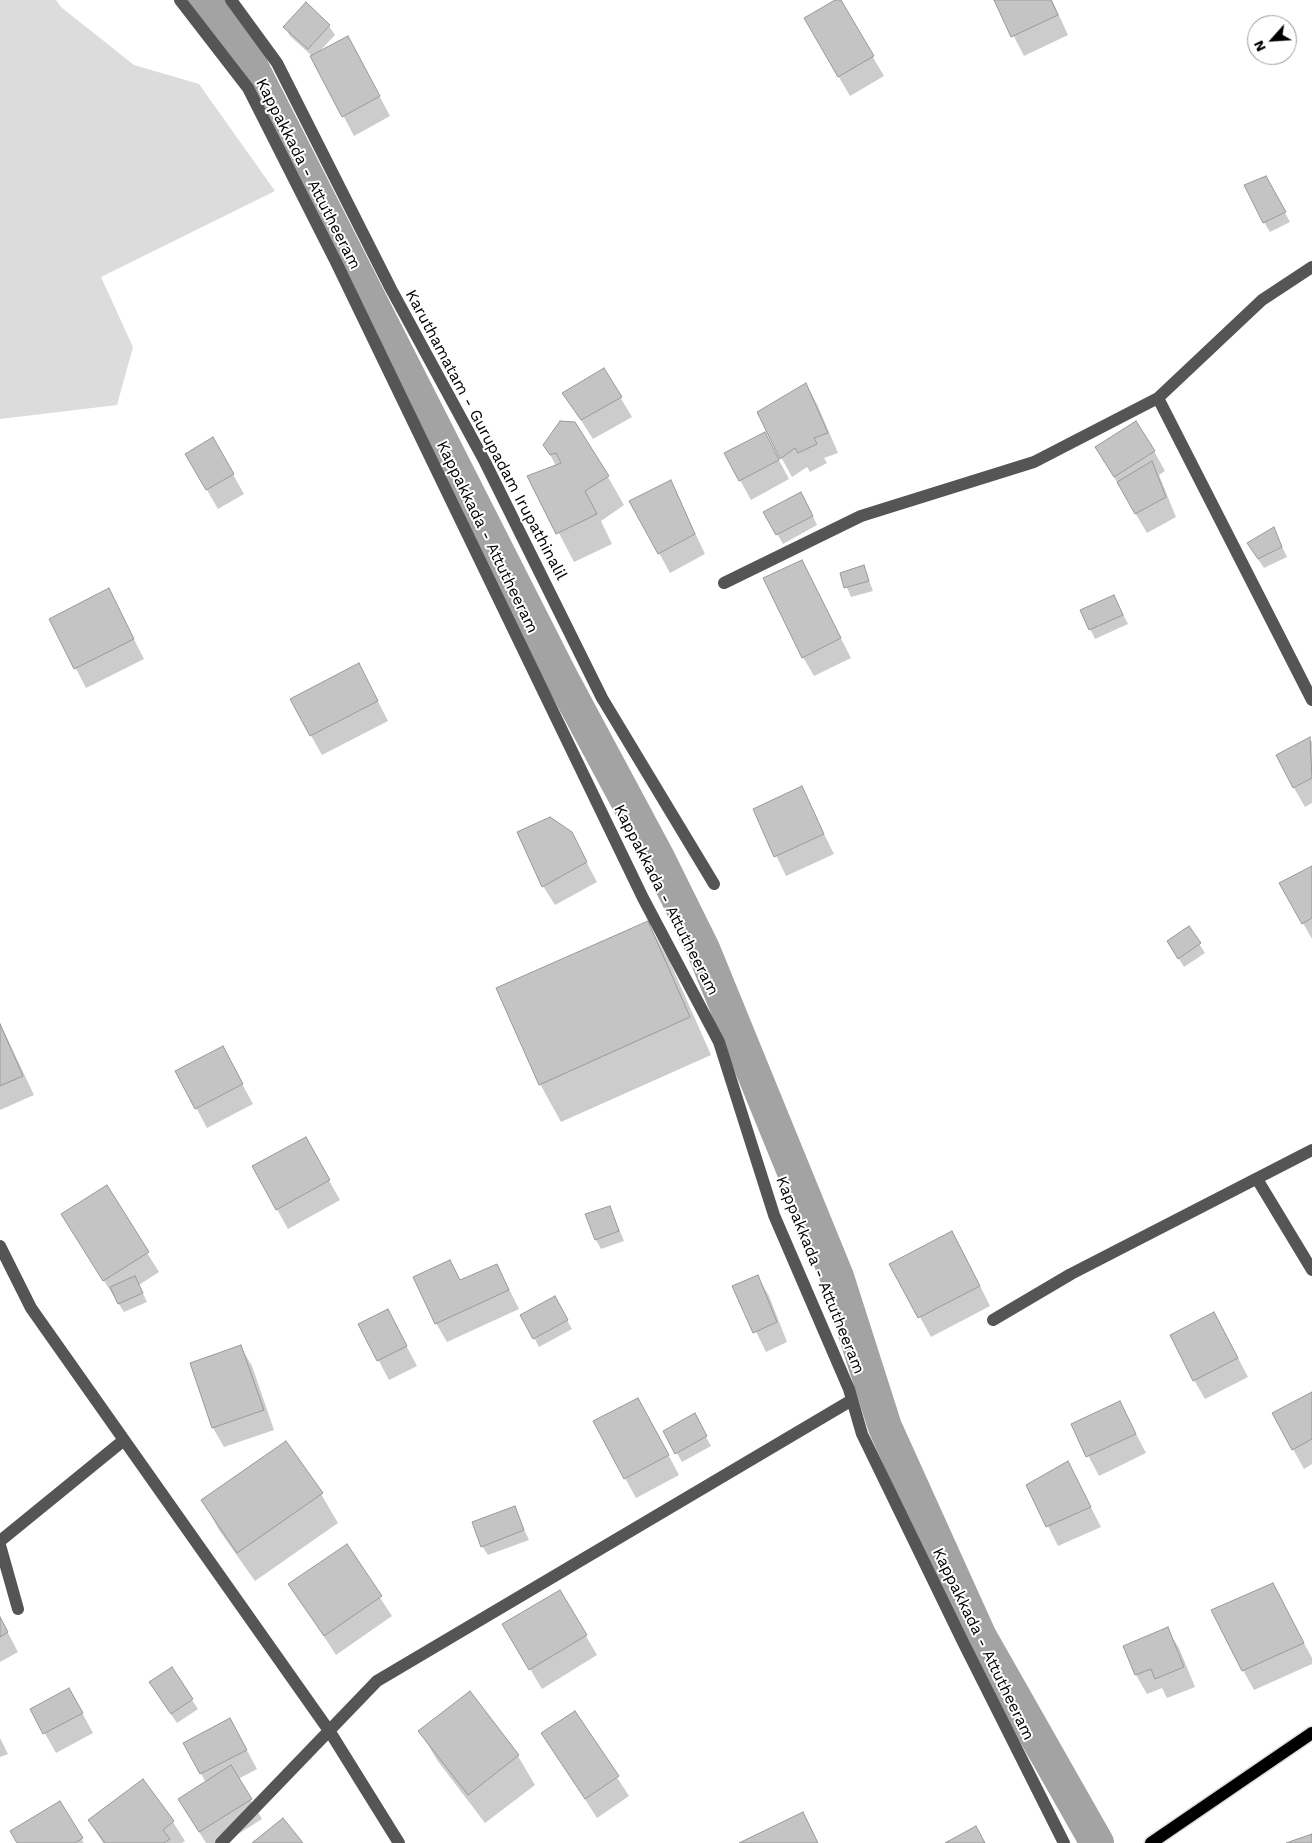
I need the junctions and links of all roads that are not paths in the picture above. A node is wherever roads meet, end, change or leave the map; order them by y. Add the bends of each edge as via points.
1 (180, 0) edge
2 (231, 0) edge
3 (1312, 268) edge
4 (1158, 398) junction
5 (724, 583) dead end
6 (1312, 700) edge
7 (714, 884) dead end
8 (1312, 1150) edge
9 (1257, 1179) junction
10 (0, 1246) edge
11 (1312, 1270) edge
12 (994, 1320) dead end
13 (852, 1400) junction
14 (124, 1440) junction
15 (0, 1541) edge
16 (0, 1545) edge
17 (18, 1608) dead end
18 (330, 1732) junction
19 (1312, 1733) edge
20 (221, 1843) edge
21 (399, 1843) edge
22 (1064, 1843) edge
23 (1151, 1843) edge

1 - 13 street, Kappakkada - Attutheeram via 252,97 336,262 643,898 720,1042 774,1215
2 - 7 street, Karuthamatam - Gurupadam Irupathinalil via 277,63 391,289 486,462 602,698
3 - 4 street via 1262,300
4 - 5 street via 1034,462 861,516
4 - 6 street
8 - 9 street
9 - 11 street
9 - 12 street via 1071,1274
10 - 14 street via 31,1308
13 - 18 street via 377,1681
13 - 22 street, Kappakkada - Attutheeram via 866,1443
14 - 15 street
14 - 18 street
16 - 17 street
18 - 20 street
18 - 21 street
19 - 23 main road

